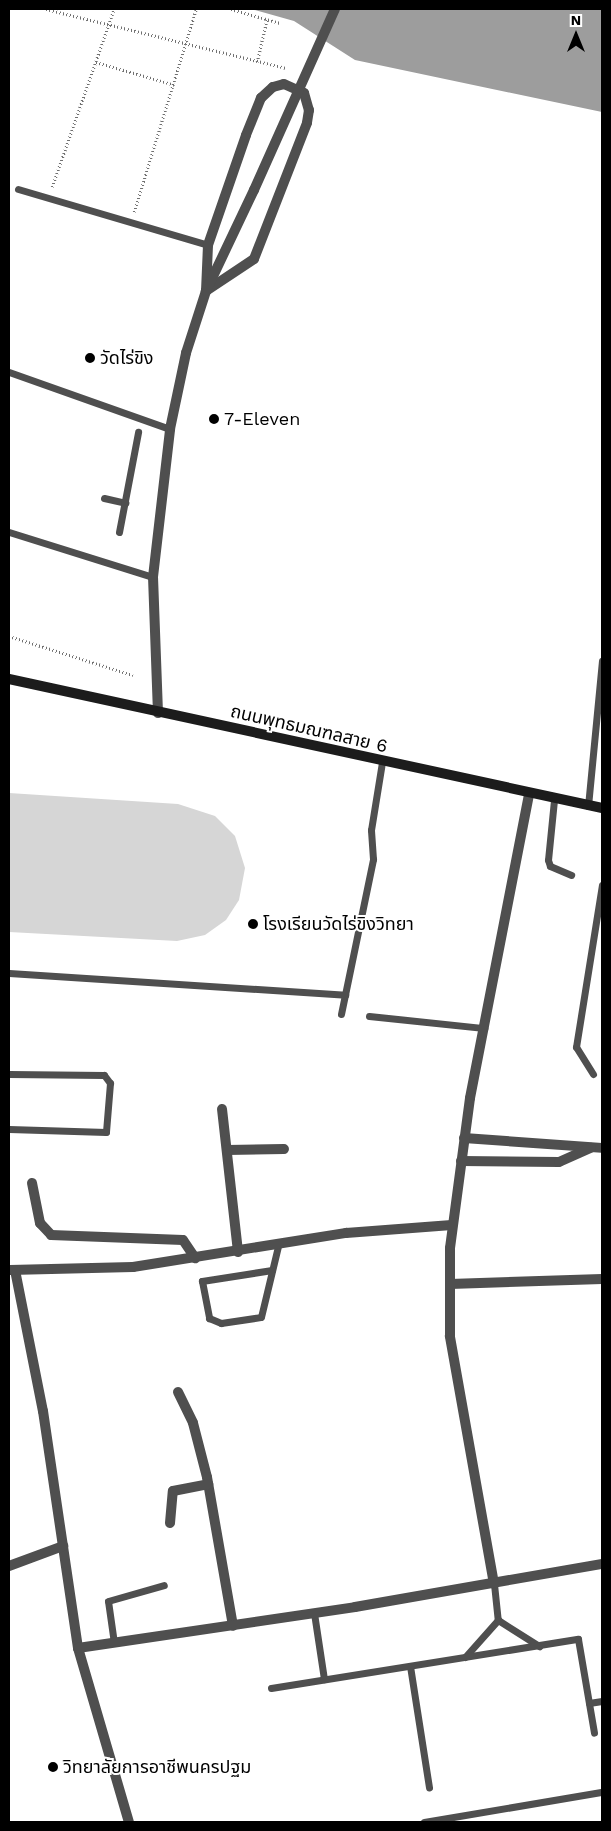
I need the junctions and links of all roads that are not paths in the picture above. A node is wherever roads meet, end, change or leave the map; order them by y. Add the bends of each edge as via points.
1 (334, 9) edge
2 (18, 189) dead end
3 (208, 245) junction
4 (206, 291) junction
5 (9, 372) edge
6 (170, 429) junction
7 (138, 432) dead end
8 (104, 498) dead end
9 (125, 503) junction
10 (9, 532) edge
11 (119, 532) dead end
12 (153, 577) junction
13 (602, 661) edge
14 (9, 680) edge
15 (158, 713) junction
16 (382, 762) junction
17 (529, 794) junction
18 (554, 800) junction
19 (588, 806) junction
20 (602, 808) edge
21 (571, 875) dead end
22 (602, 885) edge
23 (9, 973) edge
24 (345, 994) junction
25 (341, 1014) dead end
26 (369, 1016) dead end
27 (484, 1028) junction
28 (9, 1074) edge
29 (593, 1074) dead end
30 (222, 1109) dead end
31 (9, 1128) edge
32 (464, 1138) junction
33 (591, 1148) junction
34 (602, 1148) edge
35 (284, 1149) dead end
36 (227, 1150) junction
37 (461, 1161) junction
38 (32, 1183) dead end
39 (452, 1225) junction
40 (278, 1246) junction
41 (238, 1252) junction
42 (195, 1258) junction
43 (12, 1270) edge
44 (272, 1270) junction
45 (602, 1279) edge
46 (450, 1284) junction
47 (178, 1392) dead end
48 (208, 1484) junction
49 (170, 1523) dead end
50 (63, 1546) junction
51 (602, 1564) edge
52 (9, 1566) edge
53 (494, 1584) junction
54 (164, 1585) dead end
55 (314, 1614) junction
56 (498, 1620) junction
57 (233, 1626) junction
58 (114, 1643) junction
59 (539, 1646) junction
60 (78, 1648) junction
61 (465, 1657) junction
62 (410, 1666) junction
63 (324, 1679) junction
64 (271, 1688) dead end
65 (602, 1701) edge
66 (589, 1703) junction
67 (594, 1733) dead end
68 (429, 1788) dead end
69 (602, 1792) edge
70 (129, 1822) edge
71 (424, 1822) edge

1 - 4 street, bridge
2 - 3 lane
3 - 4 street
3 - 4 street via 261,98 272,87 297,87 304,93 309,110 306,123 254,259
4 - 6 street via 186,353
5 - 6 lane
6 - 12 street
7 - 9 lane
8 - 9 lane
9 - 11 lane
10 - 12 lane
12 - 15 street
13 - 19 lane
14 - 15 main road, ถนนพุทธมณฑลสาย 6
15 - 16 main road, ถนนพุทธมณฑลสาย 6
16 - 17 main road, ถนนพุทธมณฑลสาย 6
16 - 24 lane via 371,830 373,859
17 - 18 main road, ถนนพุทธมณฑลสาย 6
17 - 27 street
18 - 19 main road, ถนนพุทธมณฑลสาย 6
18 - 21 lane via 548,860 550,866
19 - 20 main road, ถนนพุทธมณฑลสาย 6
22 - 29 lane via 576,1047
23 - 24 lane
24 - 25 lane
26 - 27 lane
27 - 32 street
28 - 31 lane via 104,1075 110,1083 106,1132
30 - 36 street
32 - 33 street via 556,1141
32 - 37 street
33 - 34 street
33 - 37 street via 559,1162
35 - 36 street
36 - 41 street
37 - 39 street
38 - 42 street via 40,1223 50,1235 183,1240
39 - 40 street via 346,1233
39 - 46 street
40 - 41 street
40 - 44 lane
41 - 42 street
42 - 43 street via 133,1267
43 - 50 street
44 - 44 lane via 202,1281 209,1318 221,1323 262,1317
45 - 46 street
46 - 53 street via 450,1336
47 - 48 street via 193,1423
48 - 49 street via 173,1490
48 - 57 street
50 - 52 street
50 - 60 street
51 - 53 street
53 - 55 street
53 - 56 lane
54 - 58 lane via 108,1601
55 - 57 street
55 - 63 lane
56 - 59 lane
56 - 61 lane
57 - 58 street
58 - 60 street
59 - 61 lane
59 - 66 lane via 578,1639
60 - 70 street
61 - 62 lane
62 - 63 lane
62 - 68 lane
63 - 64 lane
65 - 66 lane
66 - 67 lane
69 - 71 lane

